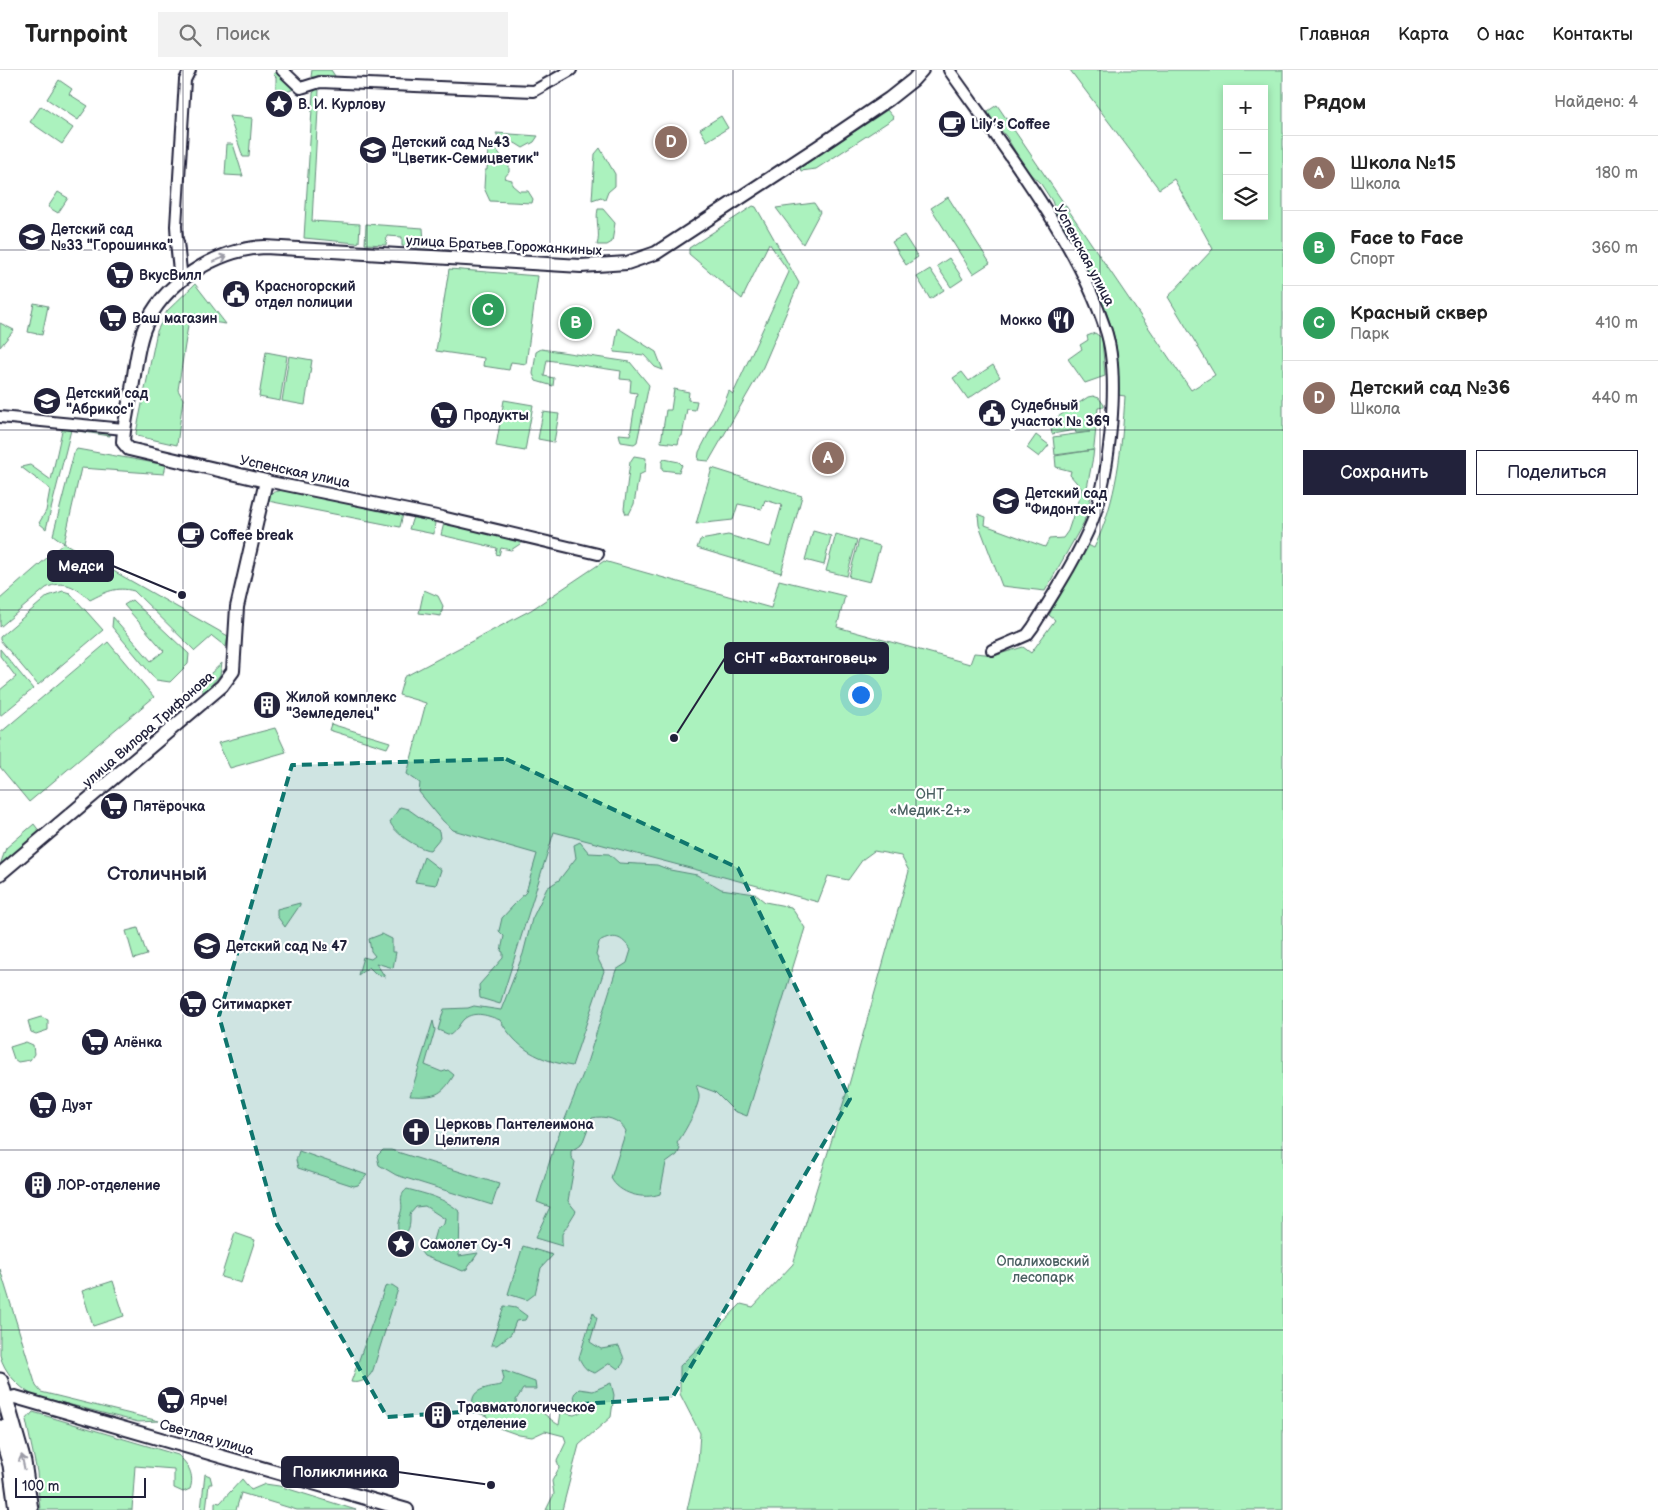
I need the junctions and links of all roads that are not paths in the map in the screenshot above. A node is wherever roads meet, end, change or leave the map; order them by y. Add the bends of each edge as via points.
1 (190, 70) edge
2 (282, 70) edge
3 (570, 70) edge
4 (922, 70) edge
5 (948, 70) edge
6 (177, 242) joint
7 (184, 278) junction
8 (0, 417) edge
9 (124, 429) junction
10 (266, 481) junction
11 (598, 554) dead end
12 (992, 650) dead end
13 (0, 874) edge
14 (0, 1382) edge
15 (3, 1400) edge
16 (0, 1428) edge
17 (17, 1510) edge
18 (30, 1510) edge
19 (407, 1510) edge

1 - 6 street via 185,80
2 - 3 street via 301,88 320,82 534,91
7 -> 4 street, улица Братьев Горожанкиных via 216,260 259,247 581,266 627,263 656,253 779,173 889,99
5 - 12 street, Успенская улица via 1060,235 1091,292 1104,325 1111,356 1109,441 1092,522 1033,627 1027,634
6 - 7 street via 180,271
7 - 9 street, улица Братьев Горожанкиных via 158,305 145,327
8 - 9 street
9 - 10 street, Успенская улица via 123,442 129,449
10 - 11 street, Успенская улица via 442,517
10 - 13 street, улица Вилора Трифонова via 237,607 234,664 229,678
14 - 15 main road
18 -> 15 main road via 23,1462
15 - 19 street, Светлая улица via 15,1397
16 - 17 main road via 11,1465

